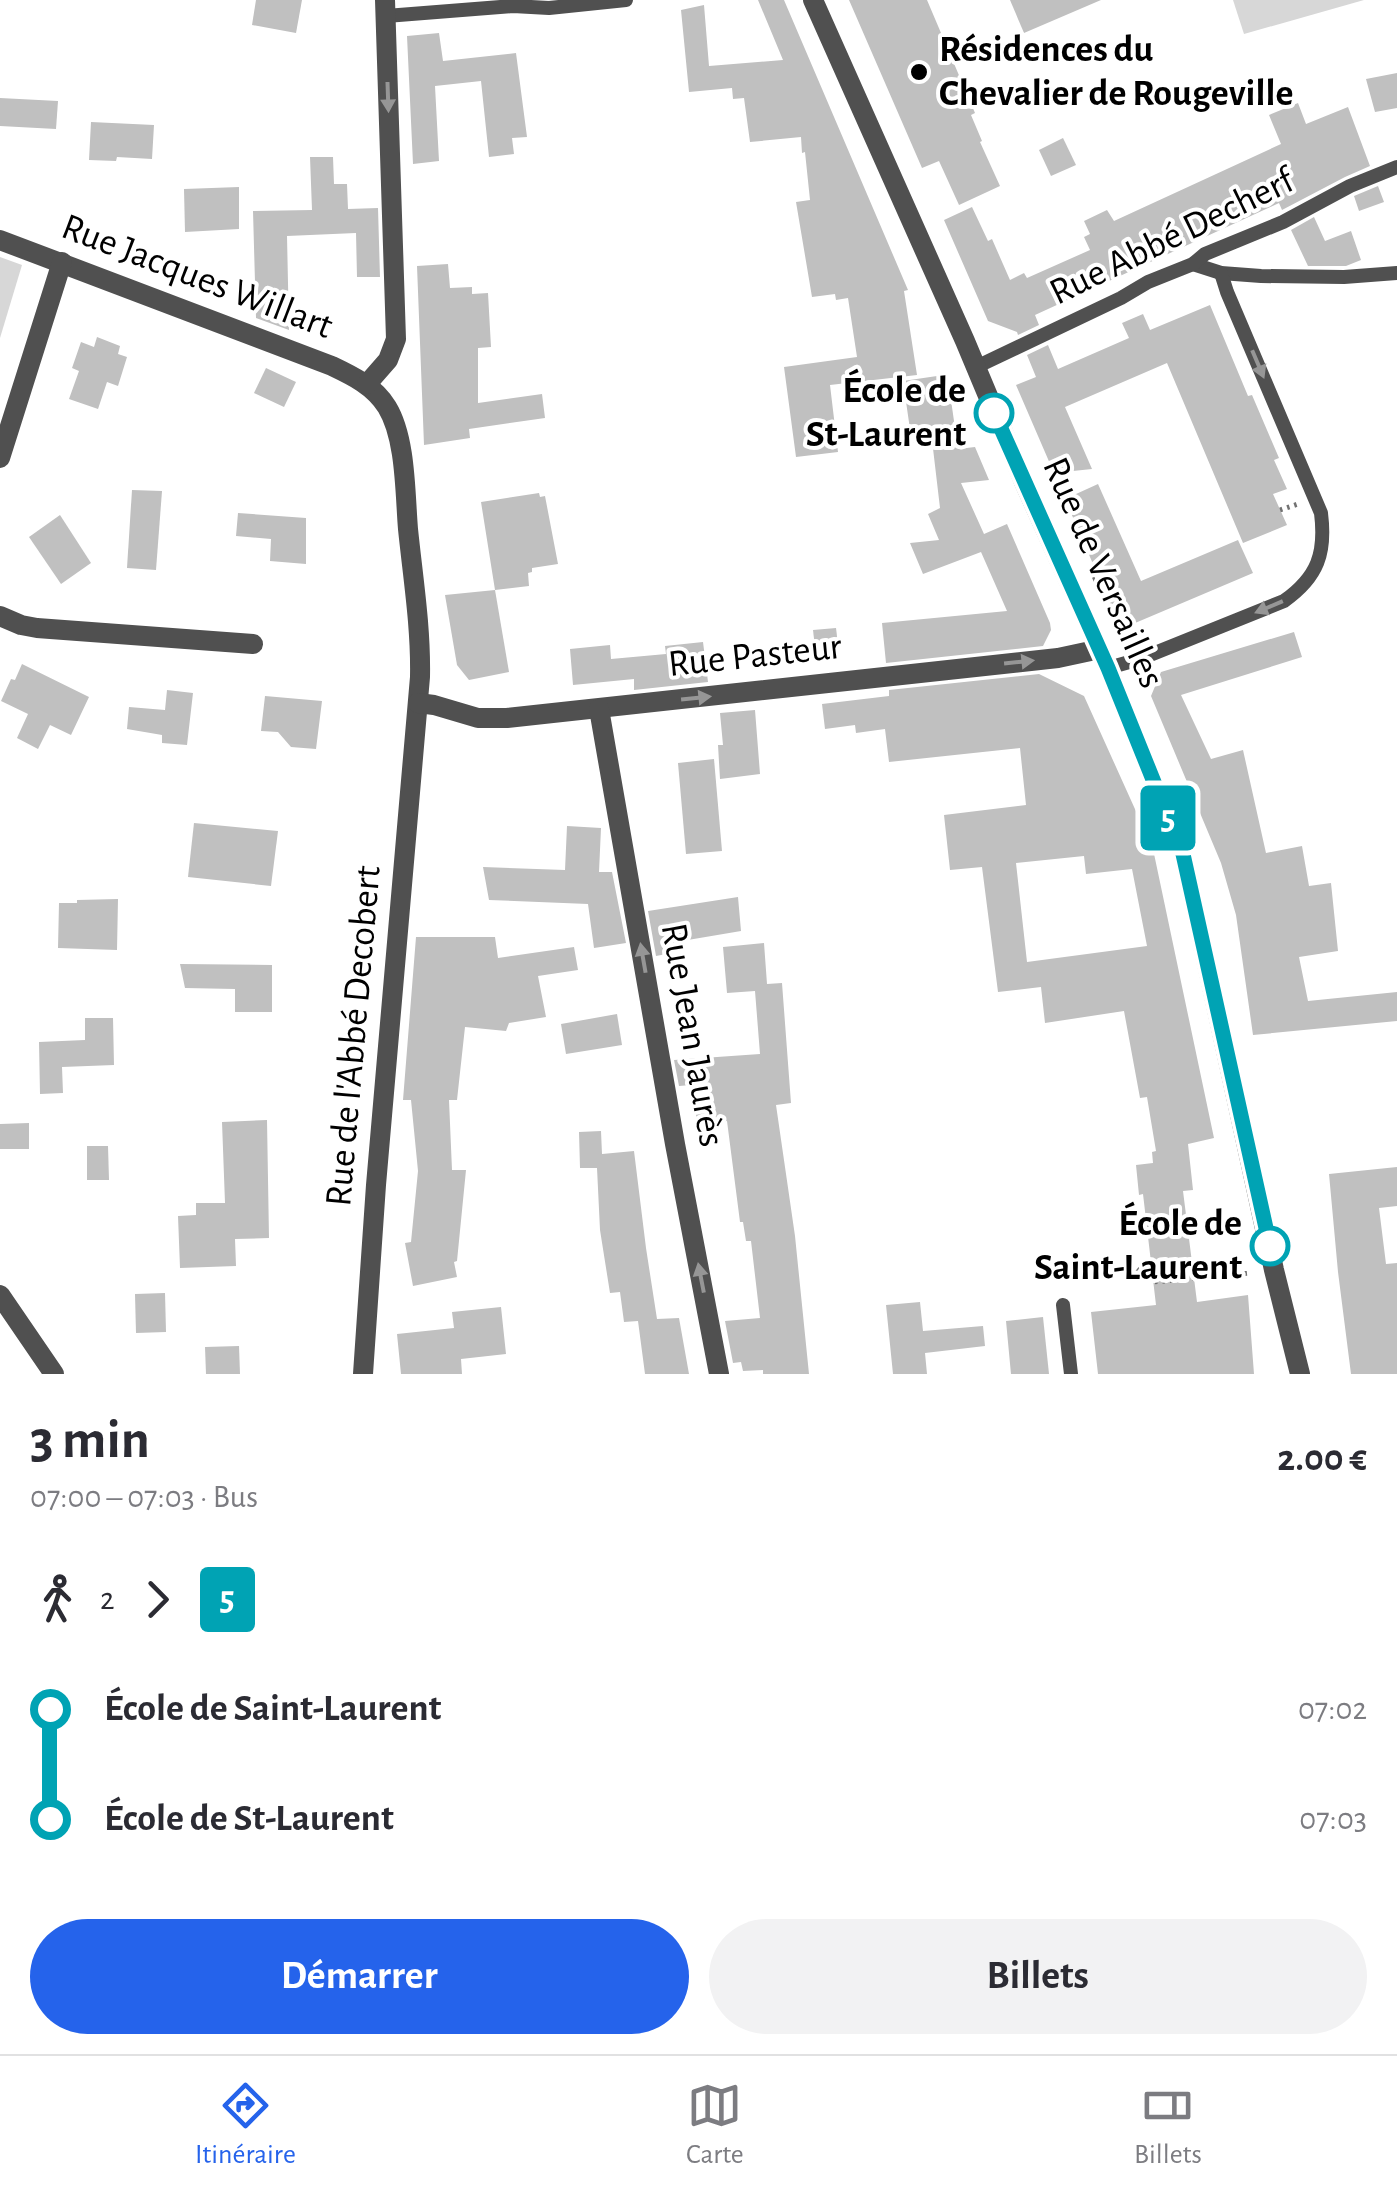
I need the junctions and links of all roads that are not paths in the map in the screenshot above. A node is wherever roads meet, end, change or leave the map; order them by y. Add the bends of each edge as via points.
1 (626, 0) edge
2 (813, 0) edge
3 (386, 8) edge
4 (1397, 167) edge
5 (0, 240) edge
6 (62, 262) junction
7 (1193, 264) junction
8 (1397, 273) edge
9 (1222, 274) junction
10 (976, 367) junction
11 (367, 384) junction
12 (0, 458) edge
13 (0, 616) edge
14 (253, 644) dead end
15 (1104, 658) junction
16 (418, 703) junction
17 (599, 708) junction
18 (0, 1295) edge
19 (1063, 1305) dead end
20 (54, 1374) edge
21 (362, 1374) edge
22 (719, 1374) edge
23 (1071, 1374) edge
24 (1300, 1374) edge

1 - 3 lane
2 - 10 street, Rue de Versailles
3 -> 11 street via 396,339
4 - 7 lane, Rue Abbé Decherf
5 - 6 street, Rue Jacques Willart
6 - 11 street, Rue Jacques Willart
6 - 12 street
7 - 9 lane
7 - 10 lane, Rue Abbé Decherf
8 - 9 lane
9 -> 15 lane via 1315,498 1324,544 1302,588 1284,601 1140,658
10 - 15 street, Rue de Versailles
11 - 16 street, Rue de l'Abbé Decobert via 393,418 400,450 419,634
13 - 14 street via 38,628
17 -> 15 street, Rue Pasteur
15 - 24 street, Rue de Versailles via 1183,854
16 - 17 street, Rue Pasteur via 492,718
16 - 21 street, Rue de l'Abbé Decobert
22 -> 17 street, Rue Jean Jaurès
18 - 20 street
19 - 23 lane

